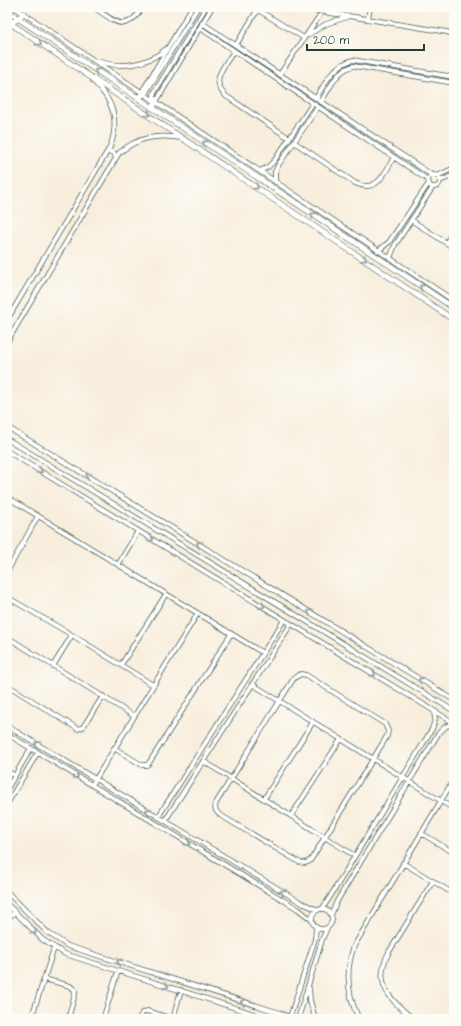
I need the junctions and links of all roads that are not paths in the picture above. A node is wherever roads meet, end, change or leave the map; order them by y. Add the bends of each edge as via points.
1 (93, 7) edge
2 (143, 7) edge
3 (192, 7) edge
4 (198, 7) edge
5 (206, 7) edge
6 (212, 7) edge
7 (293, 7) edge
8 (370, 7) edge
9 (17, 8) edge
10 (260, 8) edge
11 (7, 11) edge
12 (322, 12) junction
13 (23, 13) junction
14 (349, 16) junction
15 (19, 19) junction
16 (368, 19) junction
17 (7, 21) edge
18 (202, 23) junction
19 (28, 24) junction
20 (200, 28) junction
21 (22, 31) junction
22 (454, 35) edge
23 (305, 37) junction
24 (177, 38) junction
25 (236, 45) junction
26 (168, 47) junction
27 (234, 51) junction
28 (91, 58) junction
29 (86, 73) junction
30 (280, 74) junction
31 (454, 77) edge
32 (155, 78) junction
33 (161, 82) junction
34 (454, 83) edge
35 (143, 93) junction
36 (135, 96) junction
37 (316, 98) junction
38 (156, 102) junction
39 (321, 102) junction
40 (313, 103) junction
41 (318, 107) junction
42 (152, 108) junction
43 (183, 138) junction
44 (290, 138) junction
45 (294, 142) junction
46 (108, 151) junction
47 (394, 157) junction
48 (116, 158) junction
49 (274, 161) junction
50 (279, 164) junction
51 (454, 168) edge
52 (260, 172) junction
53 (435, 175) junction
54 (454, 176) edge
55 (440, 181) junction
56 (275, 182) junction
57 (429, 182) junction
58 (434, 186) junction
59 (412, 220) junction
60 (454, 230) edge
61 (446, 243) junction
62 (454, 248) edge
63 (378, 251) junction
64 (390, 258) junction
65 (454, 301) edge
66 (454, 308) edge
67 (7, 320) edge
68 (454, 320) edge
69 (7, 342) edge
70 (7, 427) edge
71 (7, 439) edge
72 (7, 451) edge
73 (7, 498) edge
74 (38, 516) junction
75 (138, 531) junction
76 (118, 565) junction
77 (7, 572) edge
78 (166, 594) junction
79 (7, 597) edge
80 (198, 613) junction
81 (284, 620) junction
82 (291, 624) junction
83 (231, 634) junction
84 (72, 635) junction
85 (7, 637) edge
86 (263, 653) junction
87 (121, 665) junction
88 (53, 666) junction
89 (252, 684) junction
90 (7, 685) edge
91 (153, 685) junction
92 (103, 696) junction
93 (454, 700) edge
94 (280, 701) junction
95 (434, 711) junction
96 (454, 711) edge
97 (134, 716) junction
98 (313, 722) junction
99 (453, 723) edge
100 (7, 726) edge
101 (7, 734) edge
102 (341, 739) junction
103 (31, 748) junction
104 (114, 748) junction
105 (38, 752) junction
106 (373, 759) junction
107 (203, 761) junction
108 (7, 771) edge
109 (15, 776) junction
110 (403, 777) junction
111 (231, 778) junction
112 (454, 778) edge
113 (95, 779) junction
114 (410, 781) junction
115 (92, 785) junction
116 (7, 789) edge
117 (264, 799) junction
118 (441, 801) junction
119 (7, 804) edge
120 (454, 809) edge
121 (291, 816) junction
122 (158, 817) junction
123 (165, 821) junction
124 (421, 833) junction
125 (325, 837) junction
126 (454, 853) edge
127 (355, 856) junction
128 (403, 863) junction
129 (433, 881) junction
130 (7, 892) edge
131 (454, 894) edge
132 (7, 904) edge
133 (320, 910) junction
134 (15, 912) junction
135 (331, 915) junction
136 (7, 919) edge
137 (312, 920) junction
138 (316, 927) junction
139 (327, 928) junction
140 (54, 948) junction
141 (118, 971) junction
142 (44, 979) junction
143 (308, 985) junction
144 (181, 990) junction
145 (292, 1018) edge
146 (31, 1019) edge
147 (68, 1019) edge
148 (103, 1019) edge
149 (139, 1019) edge
150 (173, 1019) edge
151 (270, 1019) edge
152 (298, 1019) edge
153 (315, 1019) edge
154 (359, 1019) edge
155 (413, 1019) edge

1 - 2 street via 116,22 124,23 134,19
3 - 24 street
4 - 24 street
5 - 33 street
6 - 18 street
7 - 12 street
8 - 16 street
9 - 13 street
10 - 23 street
10 - 25 street
11 - 15 main road
12 - 14 street
12 - 23 street
13 - 15 main road
13 - 28 street
14 - 16 street
14 - 23 street via 326,24
15 - 17 main road via 14,22
15 - 19 main road
16 - 22 street
17 - 21 main road
18 - 20 street
18 - 25 street
19 - 21 main road via 23,26
36 -> 19 main road
20 - 27 street
20 - 38 street
21 -> 29 main road
23 - 30 street
24 - 26 street
24 - 32 street
25 - 30 street
26 - 28 street via 148,60 130,65 112,65
26 - 35 street
27 - 40 street
27 - 44 street via 218,77 221,91
28 - 35 street
29 -> 43 main road
29 - 46 street via 106,95 112,110 114,131
30 - 37 street
31 - 37 street via 353,60 338,66
32 - 33 street
32 - 35 street
33 - 38 street via 154,93
34 - 39 street via 354,66 342,70
35 - 36 street via 142,96
35 - 38 street
36 - 42 main road
37 - 39 street
38 - 42 main road
38 - 52 street
39 - 53 street
40 - 41 street
40 - 44 street
41 - 45 street
41 - 47 street
66 -> 42 main road
43 - 48 street via 159,136 143,139 128,146
43 -> 68 main road
44 - 49 street
45 - 47 street via 355,183 366,187 385,175
45 - 50 street
46 - 48 street via 114,153
46 - 67 street
47 - 57 street
48 - 69 street
49 - 50 street
49 - 52 street
50 - 56 street via 275,172
51 - 53 street
52 - 56 street
53 - 55 street
53 - 57 street
54 - 55 street
55 - 58 street via 439,185
56 - 63 street
57 - 58 street
57 - 63 street via 389,242
58 - 59 street
59 - 61 street
59 - 64 street via 395,245
60 - 61 street
61 - 62 street
63 - 64 street
64 - 65 street
93 -> 70 street
71 - 96 street
72 -> 75 street
73 - 74 street
74 - 76 street
74 - 77 street
75 - 76 street
75 -> 81 street
76 - 78 street
78 - 80 street
78 - 87 street
79 - 84 street
80 - 83 street
80 - 91 street
81 - 82 street
81 - 86 street
82 - 89 street
82 -> 95 street
83 - 86 street
83 - 104 street via 150,763 142,765
84 - 87 street
84 - 88 street
85 - 88 street
86 - 122 street
87 - 91 street
88 - 92 street
89 - 94 street
89 - 107 street
90 - 92 street via 78,729 84,727
91 - 97 street
92 - 97 street
94 - 98 street
94 - 106 street via 294,678 304,674 383,722 388,728 388,733
94 - 111 street
95 - 99 street
95 - 110 street via 432,729
97 - 104 street
98 - 102 street
98 - 117 street
99 - 114 street via 438,734
113 -> 100 street
101 - 103 street
102 - 106 street
102 - 121 street
103 - 105 street
103 - 109 street
104 - 113 street
105 -> 115 street
105 - 119 street
106 - 110 street
106 - 125 street
107 - 111 street
107 - 123 street
108 - 109 street
109 - 116 street
110 - 114 street
110 - 127 street
111 - 117 street
111 - 125 street via 216,802 216,810 220,815 302,863 311,860
112 - 118 street
113 - 115 street
122 -> 113 street
114 - 118 street
114 - 135 street via 336,901
115 -> 137 street via 298,909
117 - 121 street
118 - 120 street
118 - 124 street
121 - 125 street
122 - 123 street
133 -> 123 street via 302,903
124 - 126 street
124 - 128 street
125 - 127 street
127 - 133 street
128 - 129 street
128 - 154 street via 357,938 351,954 348,988
129 - 131 street
129 - 155 street via 389,952 382,970 384,989 389,997
145 -> 130 street via 68,946 48,933
132 - 134 street
133 - 135 street via 326,910
133 - 137 street via 314,913
134 - 136 street
134 -> 140 street
135 - 139 street via 331,924
137 - 138 street
138 - 139 street via 321,930
138 - 145 street via 316,936
139 - 143 street
140 - 141 street
140 - 142 street
141 -> 144 street
141 - 148 street
142 - 146 street
142 - 147 street via 74,988 75,994
143 - 152 street
143 - 153 street
144 - 150 street
144 - 151 street
149 - 150 street via 146,1011

